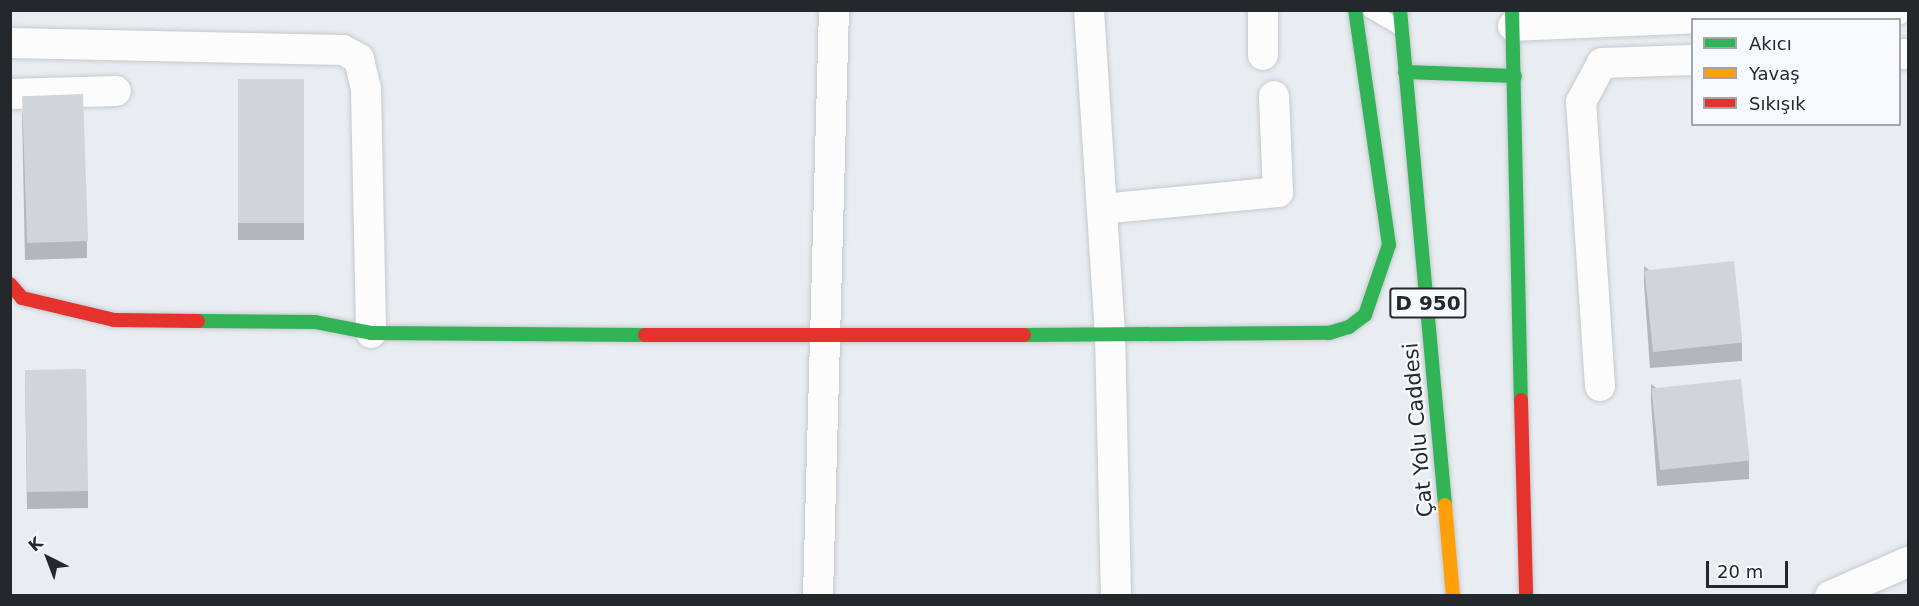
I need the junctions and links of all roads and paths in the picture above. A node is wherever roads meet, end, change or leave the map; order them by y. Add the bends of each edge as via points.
1 (834, 10) edge
2 (1089, 10) edge
3 (1263, 10) edge
4 (1355, 10) edge
5 (1370, 10) edge
6 (1400, 10) edge
7 (1898, 10) edge
8 (1512, 18) edge
9 (1400, 27) junction
10 (10, 44) edge
11 (1263, 55) dead end
12 (1691, 60) edge
13 (1405, 72) junction
14 (1515, 76) junction
15 (116, 91) dead end
16 (10, 94) edge
17 (1274, 96) dead end
18 (1102, 209) junction
19 (10, 284) edge
20 (371, 333) junction
21 (1110, 333) junction
22 (827, 336) junction
23 (1600, 386) dead end
24 (1908, 562) edge
25 (818, 596) edge
26 (1116, 596) edge
27 (1453, 596) edge
28 (1526, 596) edge
29 (1830, 596) edge

1 - 22 street
2 - 18 street
3 - 11 street
4 - 21 main road via 1389,245 1365,315 1349,327 1329,333
5 - 9 lane
6 - 9 main road, Çat Yolu Caddesi / D 950
7 - 8 street
8 - 14 main road
9 - 13 main road, Çat Yolu Caddesi / D 950
10 - 20 street via 343,50 359,59 366,90
12 - 23 street via 1602,63 1581,102
13 - 14 main road
13 - 27 main road, Çat Yolu Caddesi / D 950
14 - 28 main road
15 - 16 street
17 - 18 street via 1278,192
18 - 21 street
19 - 20 main road via 22,298 114,320 315,322
20 - 22 main road
21 - 22 main road
21 - 26 street
22 - 25 street
24 - 29 street

